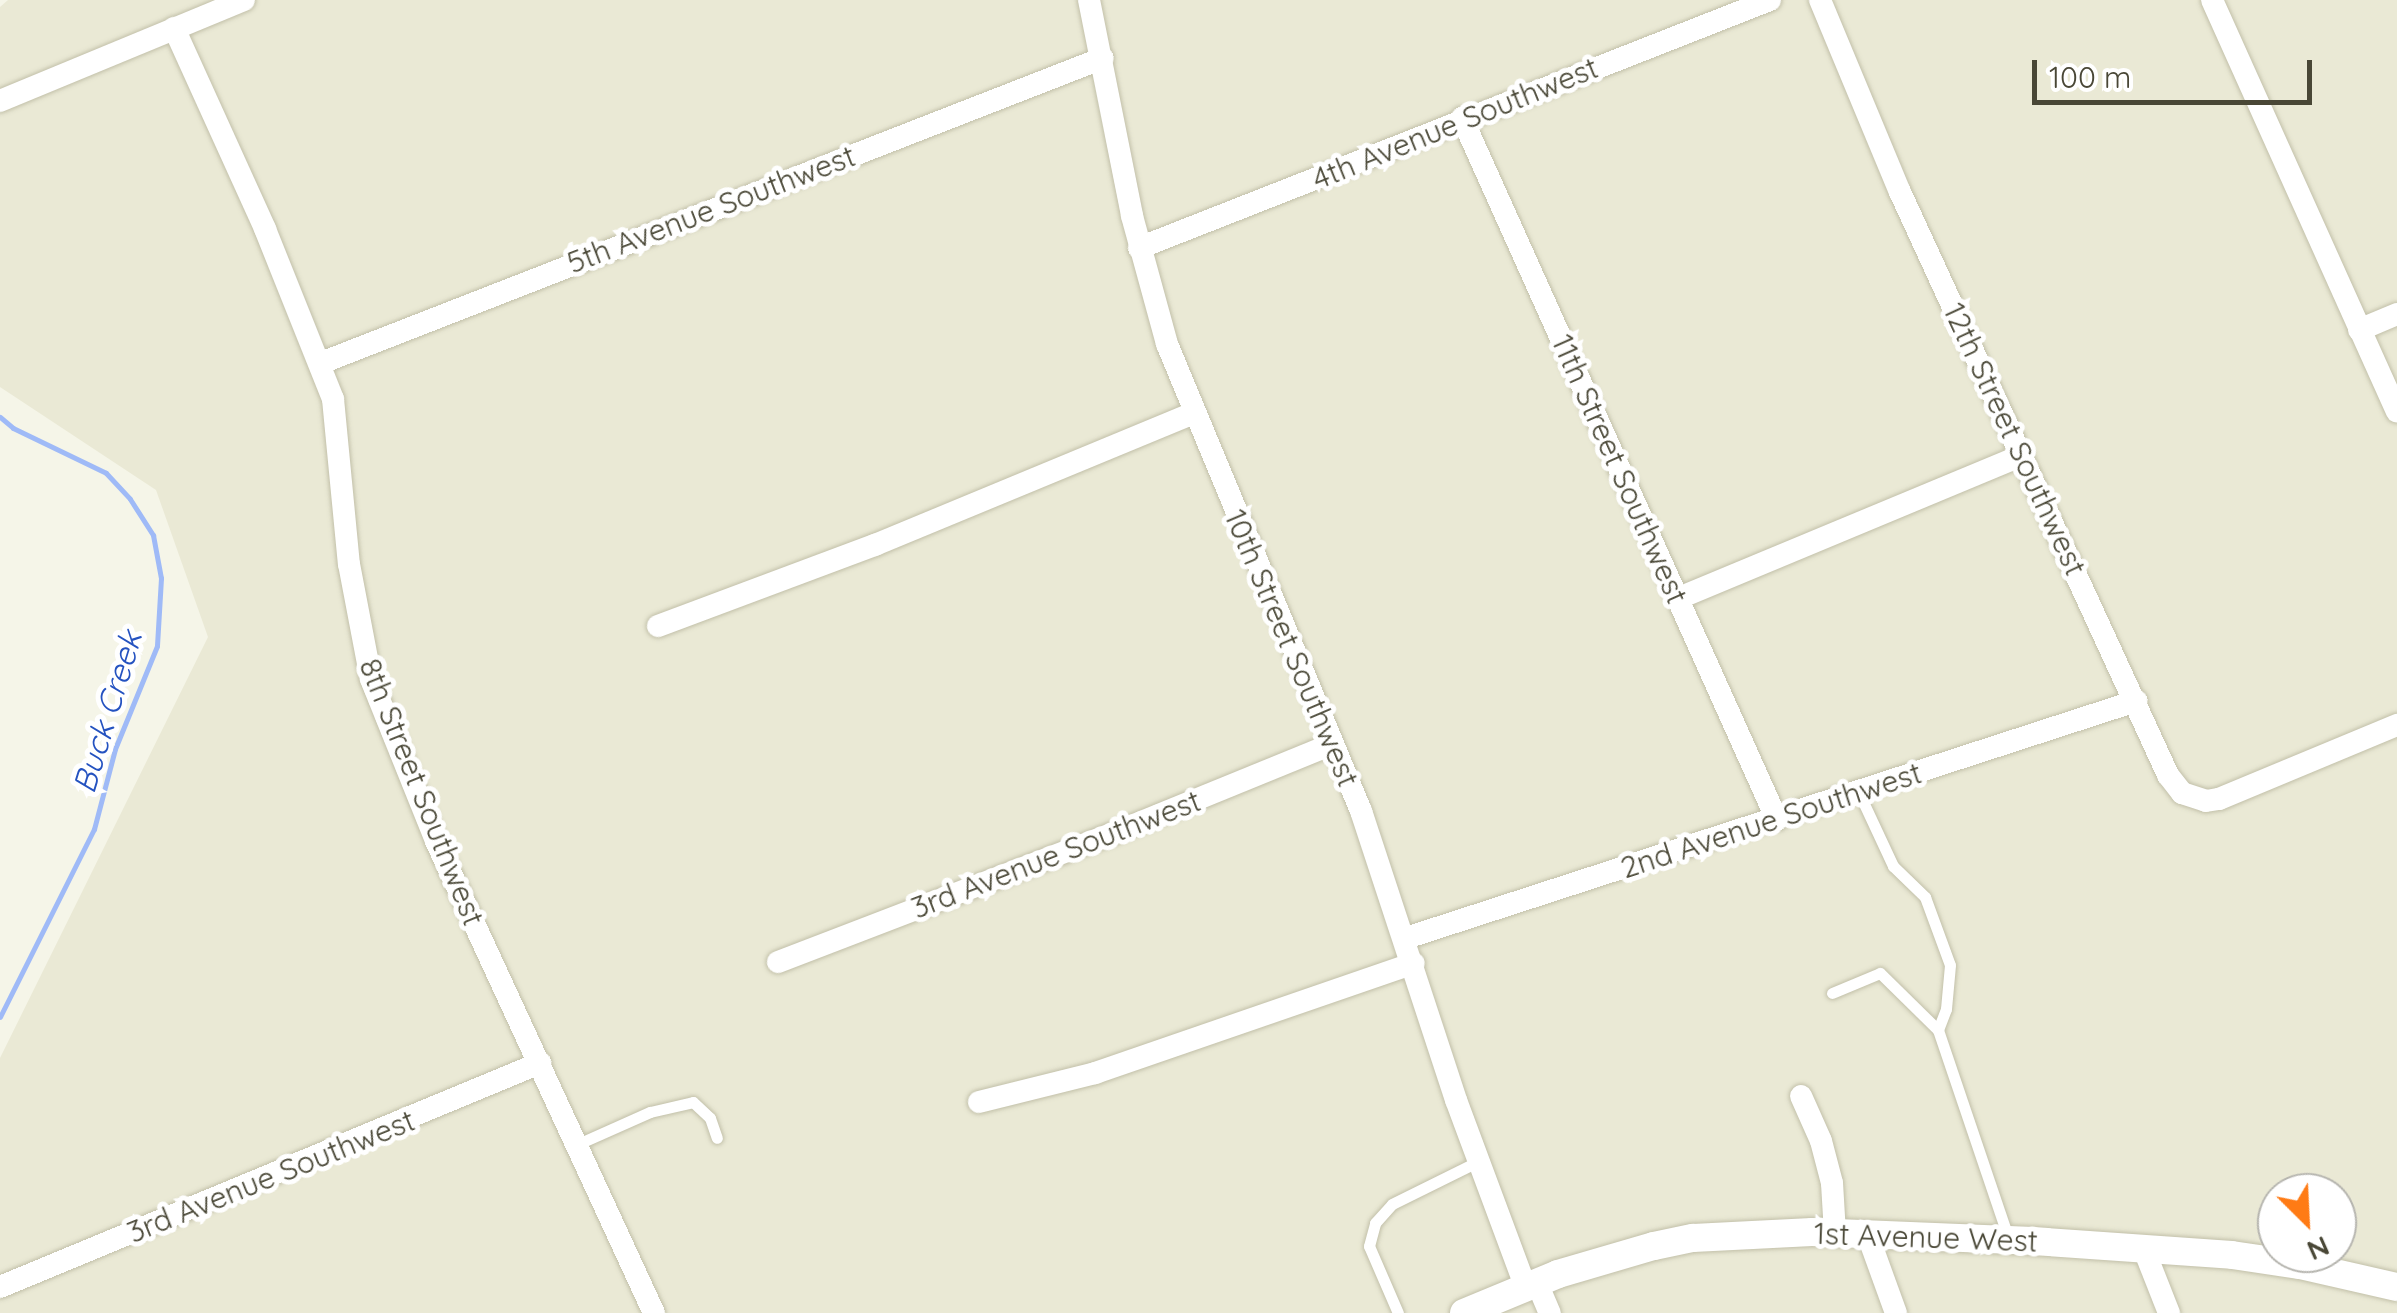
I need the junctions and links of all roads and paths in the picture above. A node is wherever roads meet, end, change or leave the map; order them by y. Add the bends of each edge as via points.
1 (244, 0) edge
2 (1090, 0) edge
3 (1770, 0) edge
4 (1820, 0) edge
5 (2215, 1) edge
6 (174, 28) junction
7 (1103, 58) junction
8 (0, 101) edge
9 (1462, 118) junction
10 (1140, 248) junction
11 (2397, 314) edge
12 (2359, 330) junction
13 (321, 362) junction
14 (2397, 411) edge
15 (1194, 413) junction
16 (2022, 454) junction
17 (1679, 598) junction
18 (658, 626) dead end
19 (2136, 701) junction
20 (2397, 725) edge
21 (1332, 744) junction
22 (1859, 793) junction
23 (1777, 820) junction
24 (1406, 938) junction
25 (778, 962) dead end
26 (1414, 962) junction
27 (1832, 993) dead end
28 (1938, 1030) junction
29 (540, 1063) junction
30 (1801, 1096) dead end
31 (979, 1102) dead end
32 (717, 1138) dead end
33 (578, 1144) junction
34 (1478, 1161) junction
35 (1834, 1232) junction
36 (1867, 1233) junction
37 (2009, 1240) junction
38 (2143, 1247) junction
39 (1532, 1285) junction
40 (0, 1287) edge
41 (2397, 1287) edge
42 (654, 1313) edge
43 (1398, 1313) edge
44 (1464, 1313) edge
45 (1550, 1313) edge
46 (1896, 1313) edge
47 (2169, 1313) edge

1 - 6 street
2 - 7 street, 10th Street Southwest
3 - 9 street, 4th Avenue Southwest
4 - 16 street, 12th Street Southwest
5 - 12 street
6 - 8 street
6 - 13 street, 8th Street Southwest
7 - 10 street, 10th Street Southwest
7 - 13 street, 5th Avenue Southwest
9 - 10 street, 4th Avenue Southwest
9 - 17 street, 11th Street Southwest
10 - 15 street, 10th Street Southwest
11 - 12 street
12 - 14 street
13 - 29 street, 8th Street Southwest via 333,399 350,564 372,679 436,841
15 - 18 street via 875,546
15 - 21 street, 10th Street Southwest
16 - 17 street
16 - 19 street, 12th Street Southwest
17 - 23 street, 11th Street Southwest
19 - 20 street, 12th Street Southwest via 2182,793 2220,799
19 - 22 street, 2nd Avenue Southwest
21 - 24 street, 10th Street Southwest
21 - 25 street, 3rd Avenue Southwest
22 - 23 street, 2nd Avenue Southwest
22 - 28 lane via 1892,866 1925,897 1950,965
23 - 24 street, 2nd Avenue Southwest
24 - 26 street, 10th Street Southwest
26 - 31 street via 1112,1068
26 - 34 street, 10th Street Southwest
27 - 28 lane via 1880,972
28 - 37 lane
29 - 33 street, 8th Street Southwest
29 - 40 street, 3rd Avenue Southwest
30 - 35 street via 1832,1183
32 - 33 lane via 710,1118 693,1102 650,1112
33 - 42 street, 8th Street Southwest
34 - 39 street, 10th Street Southwest
34 - 43 lane via 1392,1204 1375,1223 1369,1246
35 - 36 street, 1st Avenue West
35 - 39 street, 1st Avenue West via 1693,1238
36 - 37 street, 1st Avenue West
36 - 46 street
37 - 38 street, 1st Avenue West
38 - 41 street, 1st Avenue West via 2300,1265
38 - 47 street
39 - 44 street, 1st Avenue West
39 - 45 street, 10th Street Southwest

